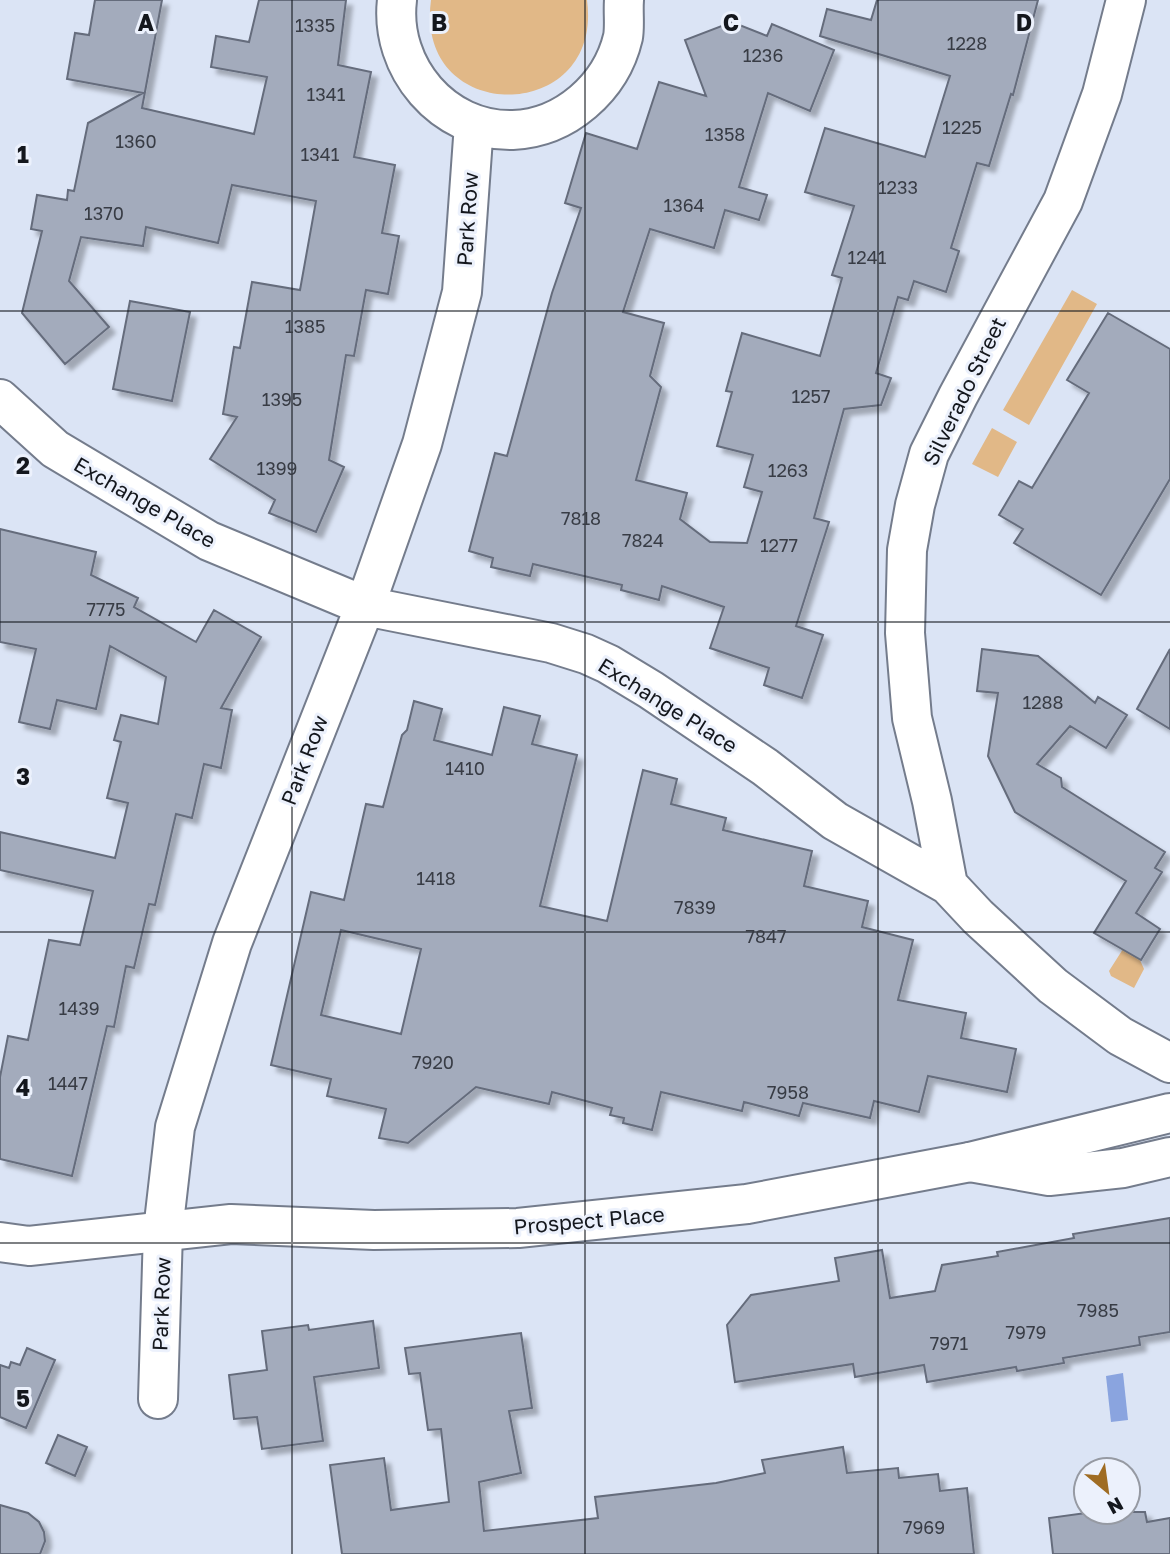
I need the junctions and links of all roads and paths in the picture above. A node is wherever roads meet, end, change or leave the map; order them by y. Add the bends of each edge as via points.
1 (397, 0) edge
2 (624, 0) edge
3 (1126, 0) edge
4 (474, 124) junction
5 (0, 399) edge
6 (365, 606) junction
7 (948, 885) junction
8 (1170, 1063) edge
9 (1170, 1112) edge
10 (1170, 1157) edge
11 (970, 1162) junction
12 (163, 1231) junction
13 (0, 1242) edge
14 (158, 1399) dead end

1 - 4 street via 398,41 414,77 440,106
2 - 4 street via 623,36 610,72 584,102 551,122 513,130
3 - 7 street, Silverado Street via 1102,94 1063,201 929,454 915,505 907,550 905,633 912,718
4 - 6 street, Park Row via 462,292 422,444
5 - 6 street, Exchange Place via 55,449 209,541
6 - 7 street, Exchange Place via 551,643 608,664 765,767 835,821
6 - 12 street, Park Row via 232,943 175,1127
7 - 8 street, Exchange Place via 1053,986 1120,1036
9 - 11 street, Prospect Place
10 - 11 street via 1123,1168 1049,1176
11 - 12 street, Prospect Place via 747,1204 518,1227 374,1230 231,1224
12 - 13 street, Prospect Place via 29,1246
12 - 14 street, Park Row

